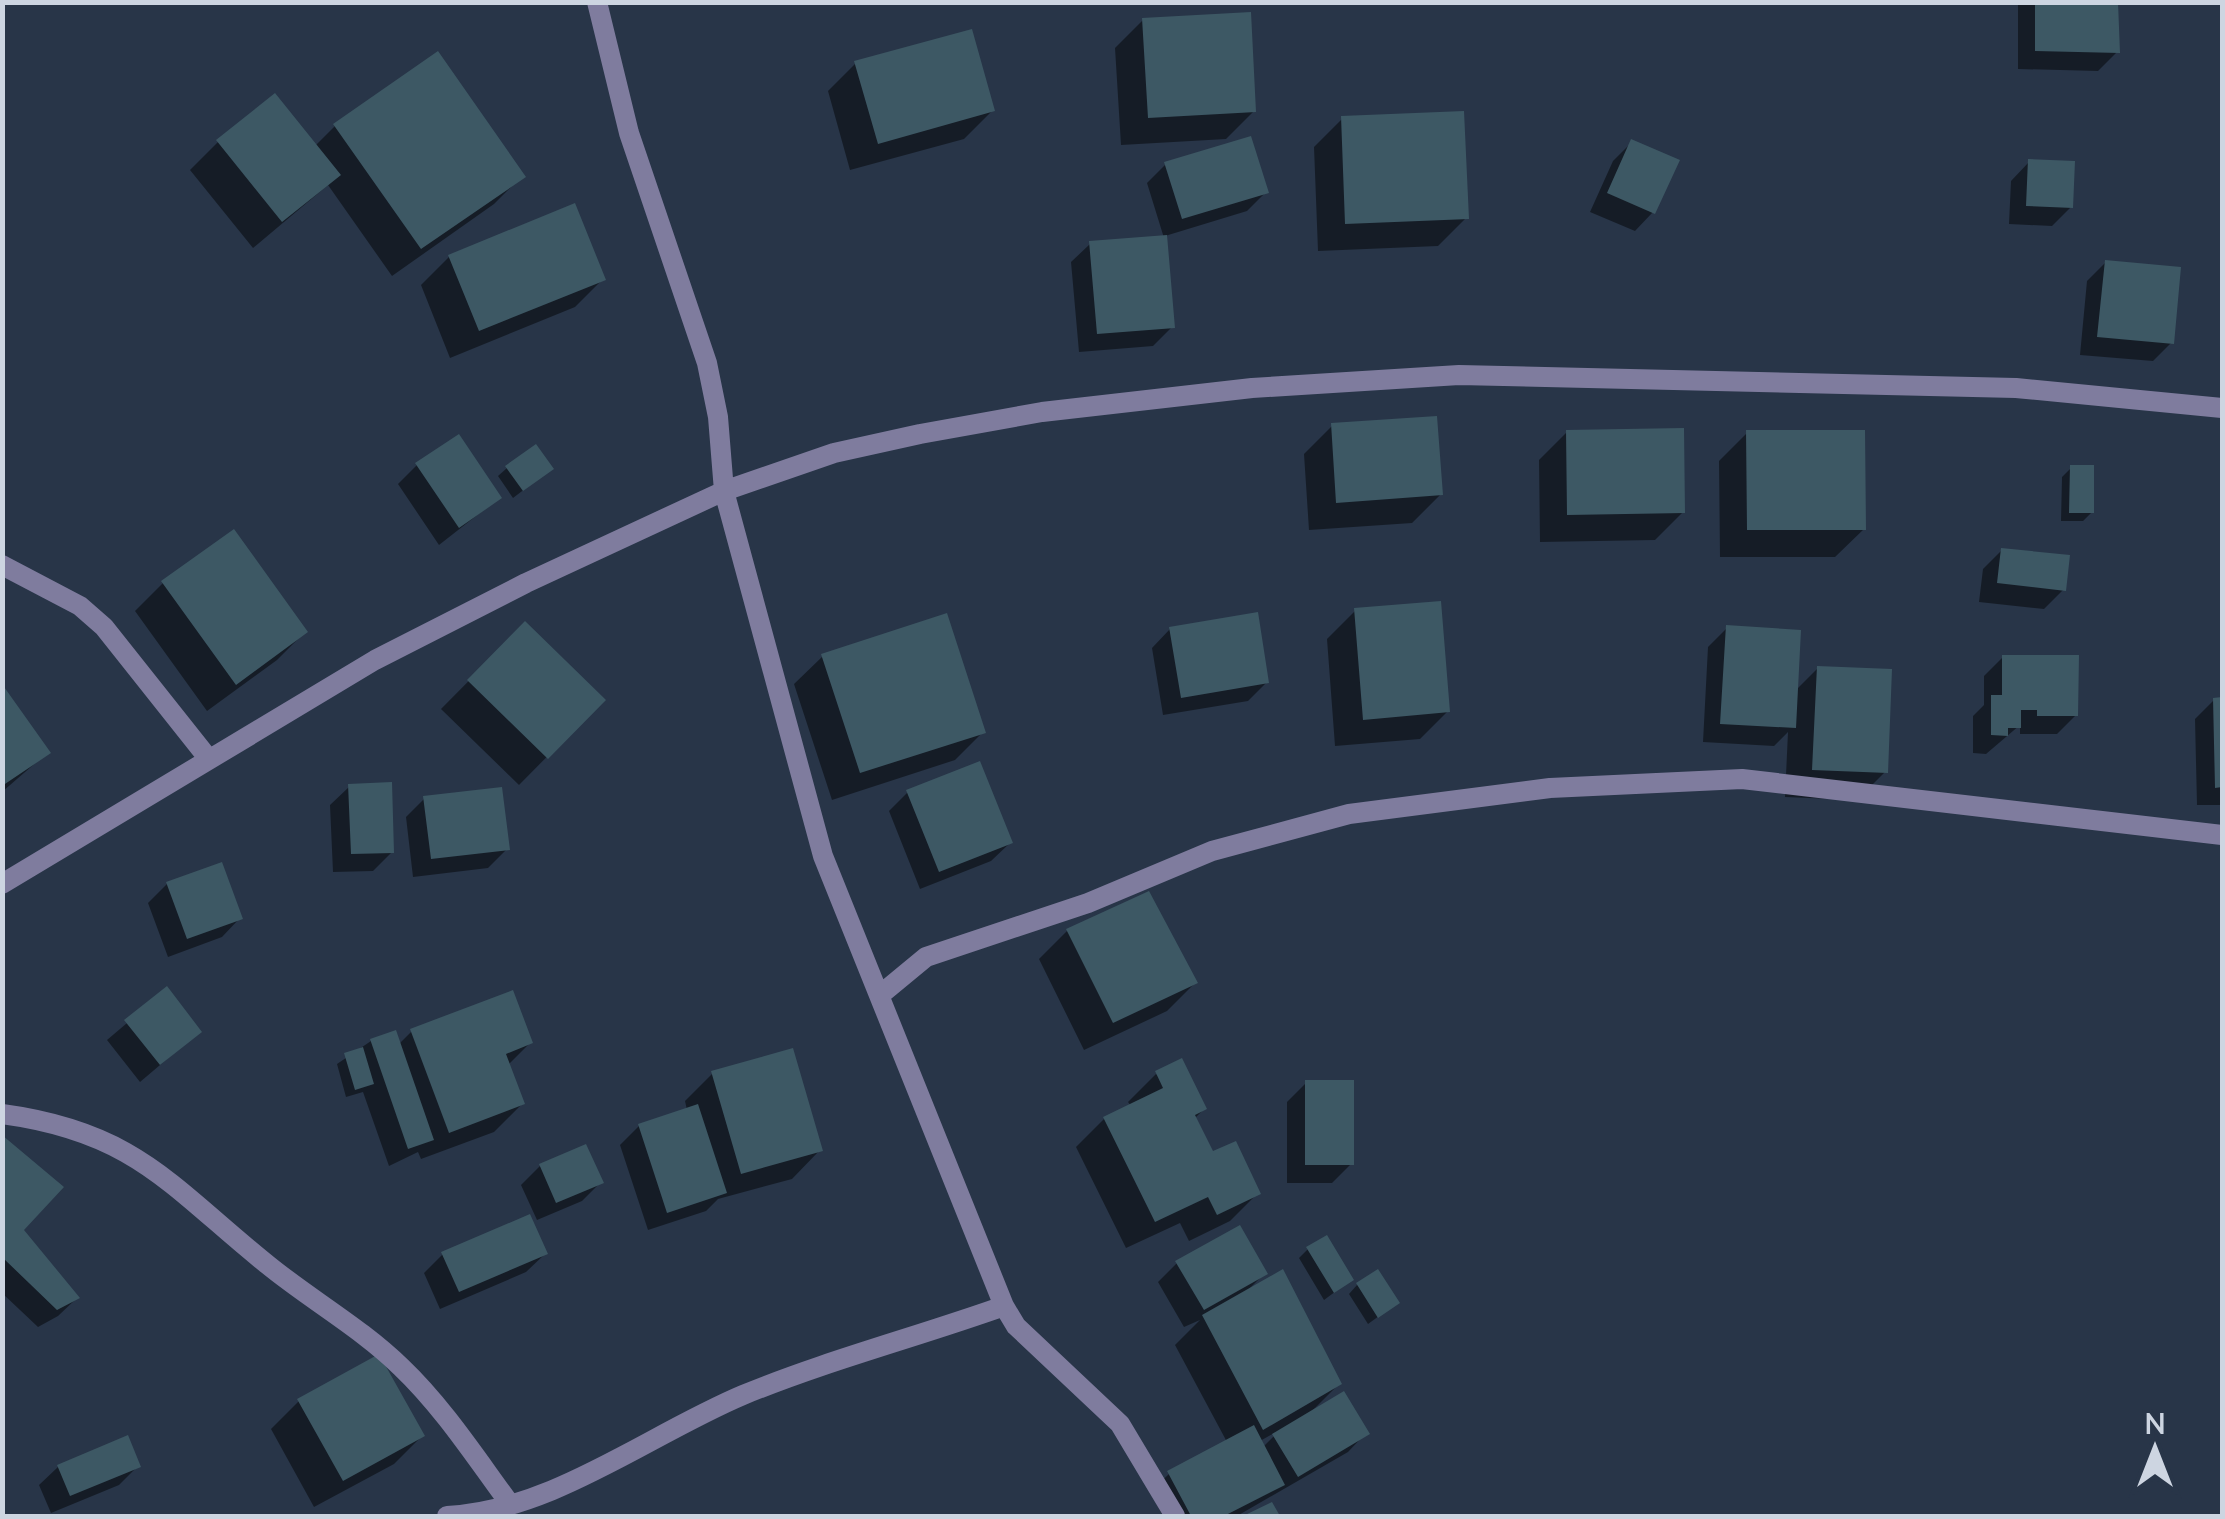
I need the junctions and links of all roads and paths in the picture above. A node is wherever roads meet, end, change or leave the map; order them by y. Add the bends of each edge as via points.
1 (597, 2) edge
2 (2222, 408) edge
3 (724, 491) junction
4 (2, 565) edge
5 (208, 758) junction
6 (2222, 836) edge
7 (2, 884) edge
8 (880, 995) junction
9 (2, 1114) edge
10 (1004, 1306) junction
11 (510, 1504) junction
12 (447, 1516) edge
13 (478, 1516) edge
14 (1175, 1516) edge

1 - 3 street via 628,133 707,363
2 - 3 street via 2016,388 1459,375 1252,388 1042,412 834,453
3 - 5 street via 392,652
3 - 8 street via 822,856
4 - 5 street via 80,606 104,628
5 - 7 street
6 - 8 street via 1742,779 1550,788 1349,814 1212,851 1088,903 926,957
8 - 10 street
9 - 11 street via 82,1130 125,1149 194,1198 401,1367
10 - 11 street via 743,1395
10 - 14 street via 1016,1326 1120,1424
11 - 13 street
12 - 13 street

